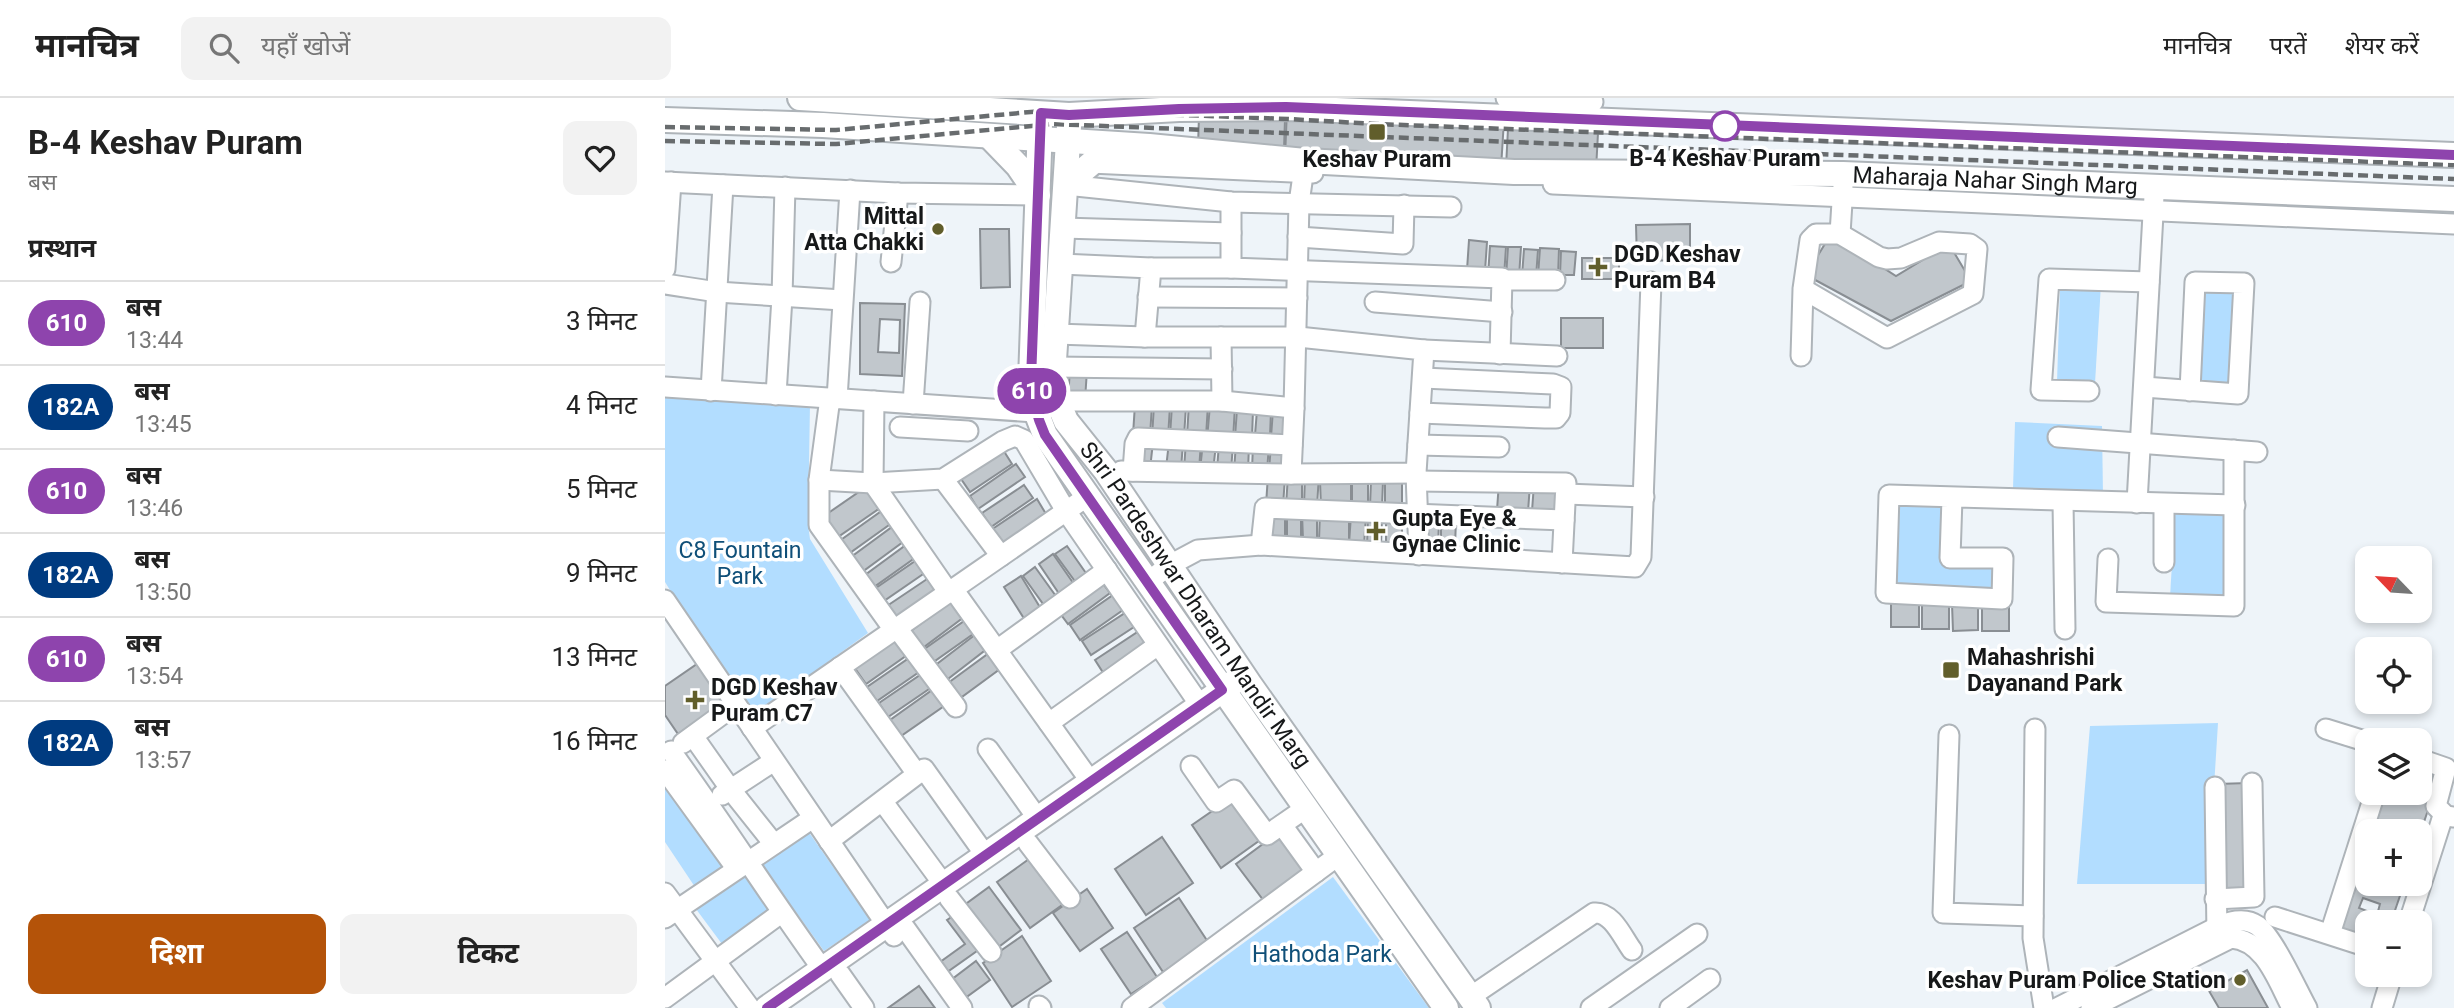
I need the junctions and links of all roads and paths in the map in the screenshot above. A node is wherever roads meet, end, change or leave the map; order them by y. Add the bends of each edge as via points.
1 (800, 98) edge
2 (1506, 98) edge
3 (1593, 102) dead end
4 (1261, 103) edge
5 (1041, 113) junction
6 (1069, 115) junction
7 (665, 120) edge
8 (989, 136) junction
9 (1039, 139) junction
10 (1069, 141) junction
11 (1114, 144) junction
12 (2454, 155) edge
13 (1229, 161) junction
14 (1090, 163) junction
15 (1305, 167) junction
16 (668, 182) edge
17 (723, 184) junction
18 (1066, 185) junction
19 (1843, 185) junction
20 (785, 187) junction
21 (851, 190) junction
22 (898, 193) junction
23 (1038, 195) junction
24 (2154, 198) junction
25 (2454, 199) edge
26 (1231, 202) junction
27 (1299, 203) junction
28 (1403, 205) junction
29 (1451, 207) dead end
30 (2454, 224) edge
31 (666, 226) edge
32 (1063, 228) junction
33 (1231, 233) junction
34 (1840, 234) junction
35 (1298, 237) junction
36 (891, 262) dead end
37 (1061, 264) junction
38 (1151, 268) junction
39 (1230, 268) junction
40 (665, 269) edge
41 (1296, 270) junction
42 (1502, 280) junction
43 (1555, 280) dead end
44 (1651, 282) dead end
45 (2149, 282) junction
46 (665, 284) edge
47 (1803, 289) junction
48 (717, 292) junction
49 (782, 297) junction
50 (1148, 297) junction
51 (1297, 298) junction
52 (842, 300) junction
53 (920, 302) dead end
54 (1375, 302) dead end
55 (1502, 312) junction
56 (1056, 334) junction
57 (1145, 337) junction
58 (1221, 337) junction
59 (1298, 337) junction
60 (1424, 351) junction
61 (1500, 354) junction
62 (1557, 356) dead end
63 (1801, 356) dead end
64 (1054, 367) junction
65 (1222, 369) junction
66 (1423, 378) junction
67 (665, 387) edge
68 (2144, 387) junction
69 (711, 391) junction
70 (2089, 391) dead end
71 (2190, 391) junction
72 (776, 395) junction
73 (834, 399) junction
74 (874, 401) junction
75 (1058, 401) junction
76 (1222, 401) junction
77 (922, 404) junction
78 (1294, 408) junction
79 (1035, 412) junction
80 (1420, 413) junction
81 (900, 427) dead end
82 (931, 428) junction
83 (968, 430) dead end
84 (2058, 437) dead end
85 (2141, 443) junction
86 (1292, 445) junction
87 (1418, 445) junction
88 (1499, 447) dead end
89 (2234, 450) junction
90 (2257, 452) dead end
91 (1106, 471) junction
92 (1133, 471) junction
93 (1291, 474) junction
94 (1417, 477) junction
95 (943, 479) junction
96 (819, 480) junction
97 (873, 483) junction
98 (1566, 494) junction
99 (1088, 496) junction
100 (1644, 497) junction
101 (1952, 498) junction
102 (2063, 502) junction
103 (2137, 503) junction
104 (2164, 503) junction
105 (2235, 505) junction
106 (1066, 512) junction
107 (1418, 514) junction
108 (1564, 520) junction
109 (1261, 545) junction
110 (1419, 555) junction
111 (1001, 556) junction
112 (2108, 559) dead end
113 (2164, 562) dead end
114 (1562, 563) junction
115 (1168, 566) junction
116 (1107, 570) junction
117 (1148, 582) junction
118 (951, 591) junction
119 (665, 600) edge
120 (895, 629) junction
121 (2065, 629) dead end
122 (1159, 645) junction
123 (997, 650) junction
124 (841, 667) junction
125 (1249, 683) junction
126 (1226, 696) junction
127 (735, 705) junction
128 (1200, 705) junction
129 (956, 707) dead end
130 (1049, 723) junction
131 (752, 729) junction
132 (2035, 729) dead end
133 (2326, 729) dead end
134 (693, 736) junction
135 (1949, 736) dead end
136 (2355, 738) edge
137 (988, 749) dead end
138 (667, 759) edge
139 (774, 761) junction
140 (2432, 763) edge
141 (1191, 766) dead end
142 (917, 774) junction
143 (1091, 782) junction
144 (2252, 783) dead end
145 (2215, 786) dead end
146 (731, 790) junction
147 (883, 803) junction
148 (2371, 805) edge
149 (1306, 808) junction
150 (703, 809) junction
151 (2450, 816) edge
152 (813, 818) junction
153 (1038, 820) junction
154 (1282, 825) junction
155 (829, 841) junction
156 (1028, 843) junction
157 (774, 844) junction
158 (1339, 855) junction
159 (986, 856) junction
160 (742, 864) junction
161 (1316, 872) junction
162 (947, 891) junction
163 (665, 893) edge
164 (1070, 898) dead end
165 (2215, 899) junction
166 (2413, 910) edge
167 (781, 913) junction
168 (671, 914) edge
169 (2033, 916) junction
170 (2276, 917) dead end
171 (895, 930) junction
172 (1697, 934) dead end
173 (2330, 934) junction
174 (2217, 936) junction
175 (2355, 943) edge
176 (1632, 950) dead end
177 (991, 952) dead end
178 (715, 962) junction
179 (832, 972) junction
180 (1710, 979) dead end
181 (2388, 987) edge
182 (668, 999) edge
183 (1474, 1003) edge
184 (750, 1008) edge
185 (767, 1008) edge
186 (791, 1008) edge
187 (864, 1008) edge
188 (962, 1008) edge
189 (1132, 1008) edge
190 (1447, 1008) edge
191 (1591, 1008) edge
192 (1670, 1008) edge
193 (2044, 1008) edge
194 (2057, 1008) edge
195 (2091, 1008) edge
196 (2292, 1008) edge
197 (2308, 1008) edge
198 (2382, 1008) edge

1 - 5 main road, Maharaja Nahar Singh Marg
2 - 3 street
4 - 6 main road, Maharaja Nahar Singh Marg
4 - 12 main road, Maharaja Nahar Singh Marg
5 - 6 main road, Maharaja Nahar Singh Marg
5 - 9 main road, Shri Pardeshwar Dharam Mandir Marg
6 - 10 main road, Shri Pardeshwar Dharam Mandir Marg
7 - 8 main road, Maharaja Nahar Singh Marg
8 - 9 main road, Maharaja Nahar Singh Marg
8 - 23 main road
9 - 10 main road, Maharaja Nahar Singh Marg
9 - 23 main road, Shri Pardeshwar Dharam Mandir Marg
10 - 11 main road, Maharaja Nahar Singh Marg
10 - 18 main road, Shri Pardeshwar Dharam Mandir Marg
11 - 13 main road, Maharaja Nahar Singh Marg
11 - 14 main road
13 - 14 street
13 - 15 main road, Maharaja Nahar Singh Marg
14 - 18 main road
15 - 19 main road, Maharaja Nahar Singh Marg
15 - 27 street
16 - 17 street
16 - 31 street
17 - 20 street
17 - 48 street
18 - 26 street
18 - 32 main road, Shri Pardeshwar Dharam Mandir Marg
19 - 24 main road, Maharaja Nahar Singh Marg
19 - 34 street
20 - 21 street
20 - 49 street
21 - 22 street
21 - 52 street
22 - 23 street
22 - 36 street
23 - 79 main road, Shri Pardeshwar Dharam Mandir Marg via 1031,380
24 - 25 main road, Maharaja Nahar Singh Marg
24 - 30 street
24 - 45 street
26 - 27 street
26 - 33 street
27 - 28 street
27 - 35 street
28 - 29 street
28 - 35 street via 1403,244
31 - 40 street
32 - 33 street
32 - 37 main road, Shri Pardeshwar Dharam Mandir Marg
33 - 39 street
34 - 47 street via 1819,233 1810,240
34 - 47 street via 1887,259 1940,242 1970,244 1977,249 1973,294 1888,338
35 - 41 street
37 - 38 street
37 - 56 main road, Shri Pardeshwar Dharam Mandir Marg
38 - 39 street
38 - 50 street
39 - 41 street
41 - 42 street
41 - 51 street
42 - 43 street
42 - 55 street
44 - 100 street
45 - 68 street
45 - 70 street via 2049,279 2041,390
46 - 48 street
47 - 63 street
48 - 49 street
48 - 69 street
49 - 52 street
49 - 72 street
50 - 51 street
50 - 57 street
51 - 59 street
52 - 73 street
53 - 77 street
54 - 55 street
55 - 61 street
56 - 57 street
56 - 64 main road, Shri Pardeshwar Dharam Mandir Marg
57 - 58 street
58 - 59 street
58 - 65 street
59 - 60 street
59 - 78 street
60 - 61 street
60 - 66 street
61 - 62 street
64 - 65 street
64 - 75 main road, Shri Pardeshwar Dharam Mandir Marg
65 - 76 street
66 - 80 street
66 - 80 street via 1553,384 1561,387 1560,413 1545,418
67 - 69 street
68 - 71 street
68 - 85 street
69 - 72 street
71 - 71 street via 2238,394 2243,283 2195,282
72 - 73 street
73 - 74 street
73 - 96 street
74 - 77 street
74 - 97 street
75 - 76 street
75 - 91 main road, Shri Pardeshwar Dharam Mandir Marg via 1066,421
76 - 78 street
77 - 79 street
77 - 82 street
78 - 86 street
79 - 99 main road, Shri Pardeshwar Dharam Mandir Marg via 1045,435
80 - 87 street
81 - 82 street
82 - 83 street
84 - 85 street
85 - 89 street
85 - 103 street
86 - 92 street via 1138,438
86 - 93 street
87 - 88 street
87 - 94 street
89 - 90 street
89 - 105 street
91 - 92 street
91 - 115 main road, Shri Pardeshwar Dharam Mandir Marg
92 - 93 street
93 - 94 street
94 - 98 street via 1561,481 1566,482
94 - 107 street
95 - 97 street
95 - 106 street via 1015,436 1024,440
95 - 111 street
96 - 97 street
96 - 120 street via 819,526
97 - 118 street
98 - 100 street
98 - 108 street
99 - 106 street
99 - 117 main road, Shri Pardeshwar Dharam Mandir Marg
100 - 114 street via 1641,557 1635,567
101 - 101 street via 1950,558 2003,558 2002,599 1886,593 1889,495
101 - 102 street
102 - 103 street
102 - 121 street
103 - 104 street
104 - 105 street
104 - 113 street
105 - 112 street via 2234,606 2106,602
106 - 111 street
106 - 116 street
107 - 108 street
107 - 109 street via 1265,508
107 - 110 street
108 - 114 street
109 - 110 street
109 - 115 street via 1198,550
110 - 114 street
111 - 118 street
115 - 117 street
115 - 125 main road, Shri Pardeshwar Dharam Mandir Marg
116 - 122 street
116 - 123 street
117 - 126 main road, Shri Pardeshwar Dharam Mandir Marg
118 - 120 street
118 - 123 street
119 - 127 street
120 - 124 street
120 - 129 street
122 - 128 street
122 - 130 street
123 - 130 street
124 - 131 street
124 - 142 street
125 - 126 main road
125 - 183 main road, Shri Pardeshwar Dharam Mandir Marg
126 - 128 main road
126 - 149 main road, Shri Pardeshwar Dharam Mandir Marg
126 - 156 main road
127 - 131 street
127 - 134 street
128 - 143 main road
130 - 143 street
131 - 139 street
132 - 169 street
133 - 136 street
134 - 138 street
134 - 146 street
135 - 169 street via 1944,913
137 - 153 street
138 - 150 street
139 - 146 street
139 - 152 street
140 - 151 street via 2446,768 2436,806
141 - 154 street via 1216,802 1234,790 1267,835
142 - 147 street
142 - 159 street via 924,769
143 - 153 main road
144 - 165 street via 2254,897
145 - 165 street
146 - 150 street
146 - 157 street
147 - 155 street
147 - 162 street
148 - 173 street
149 - 154 street
149 - 158 main road, Shri Pardeshwar Dharam Mandir Marg
150 - 160 street
151 - 166 street via 2442,819
152 - 155 street
152 - 157 street
153 - 159 main road
154 - 161 street
155 - 171 street
156 - 162 main road
156 - 164 street
157 - 160 street
158 - 161 street
158 - 190 main road, Shri Pardeshwar Dharam Mandir Marg
159 - 162 main road
160 - 167 street
160 - 168 street
161 - 189 street
162 - 171 main road
162 - 177 street
163 - 168 street
165 - 174 street
167 - 178 street
167 - 179 street
168 - 178 street
169 - 193 street
170 - 173 street
171 - 179 main road
171 - 188 street
172 - 191 street
173 - 175 street
174 - 194 street
174 - 195 street
174 - 196 street via 2251,943
174 - 197 street via 2229,921 2258,927
176 - 183 street via 1608,916 1594,913
178 - 182 street
178 - 184 street
179 - 185 main road
179 - 186 main road
179 - 187 street
180 - 192 street
181 - 198 street

